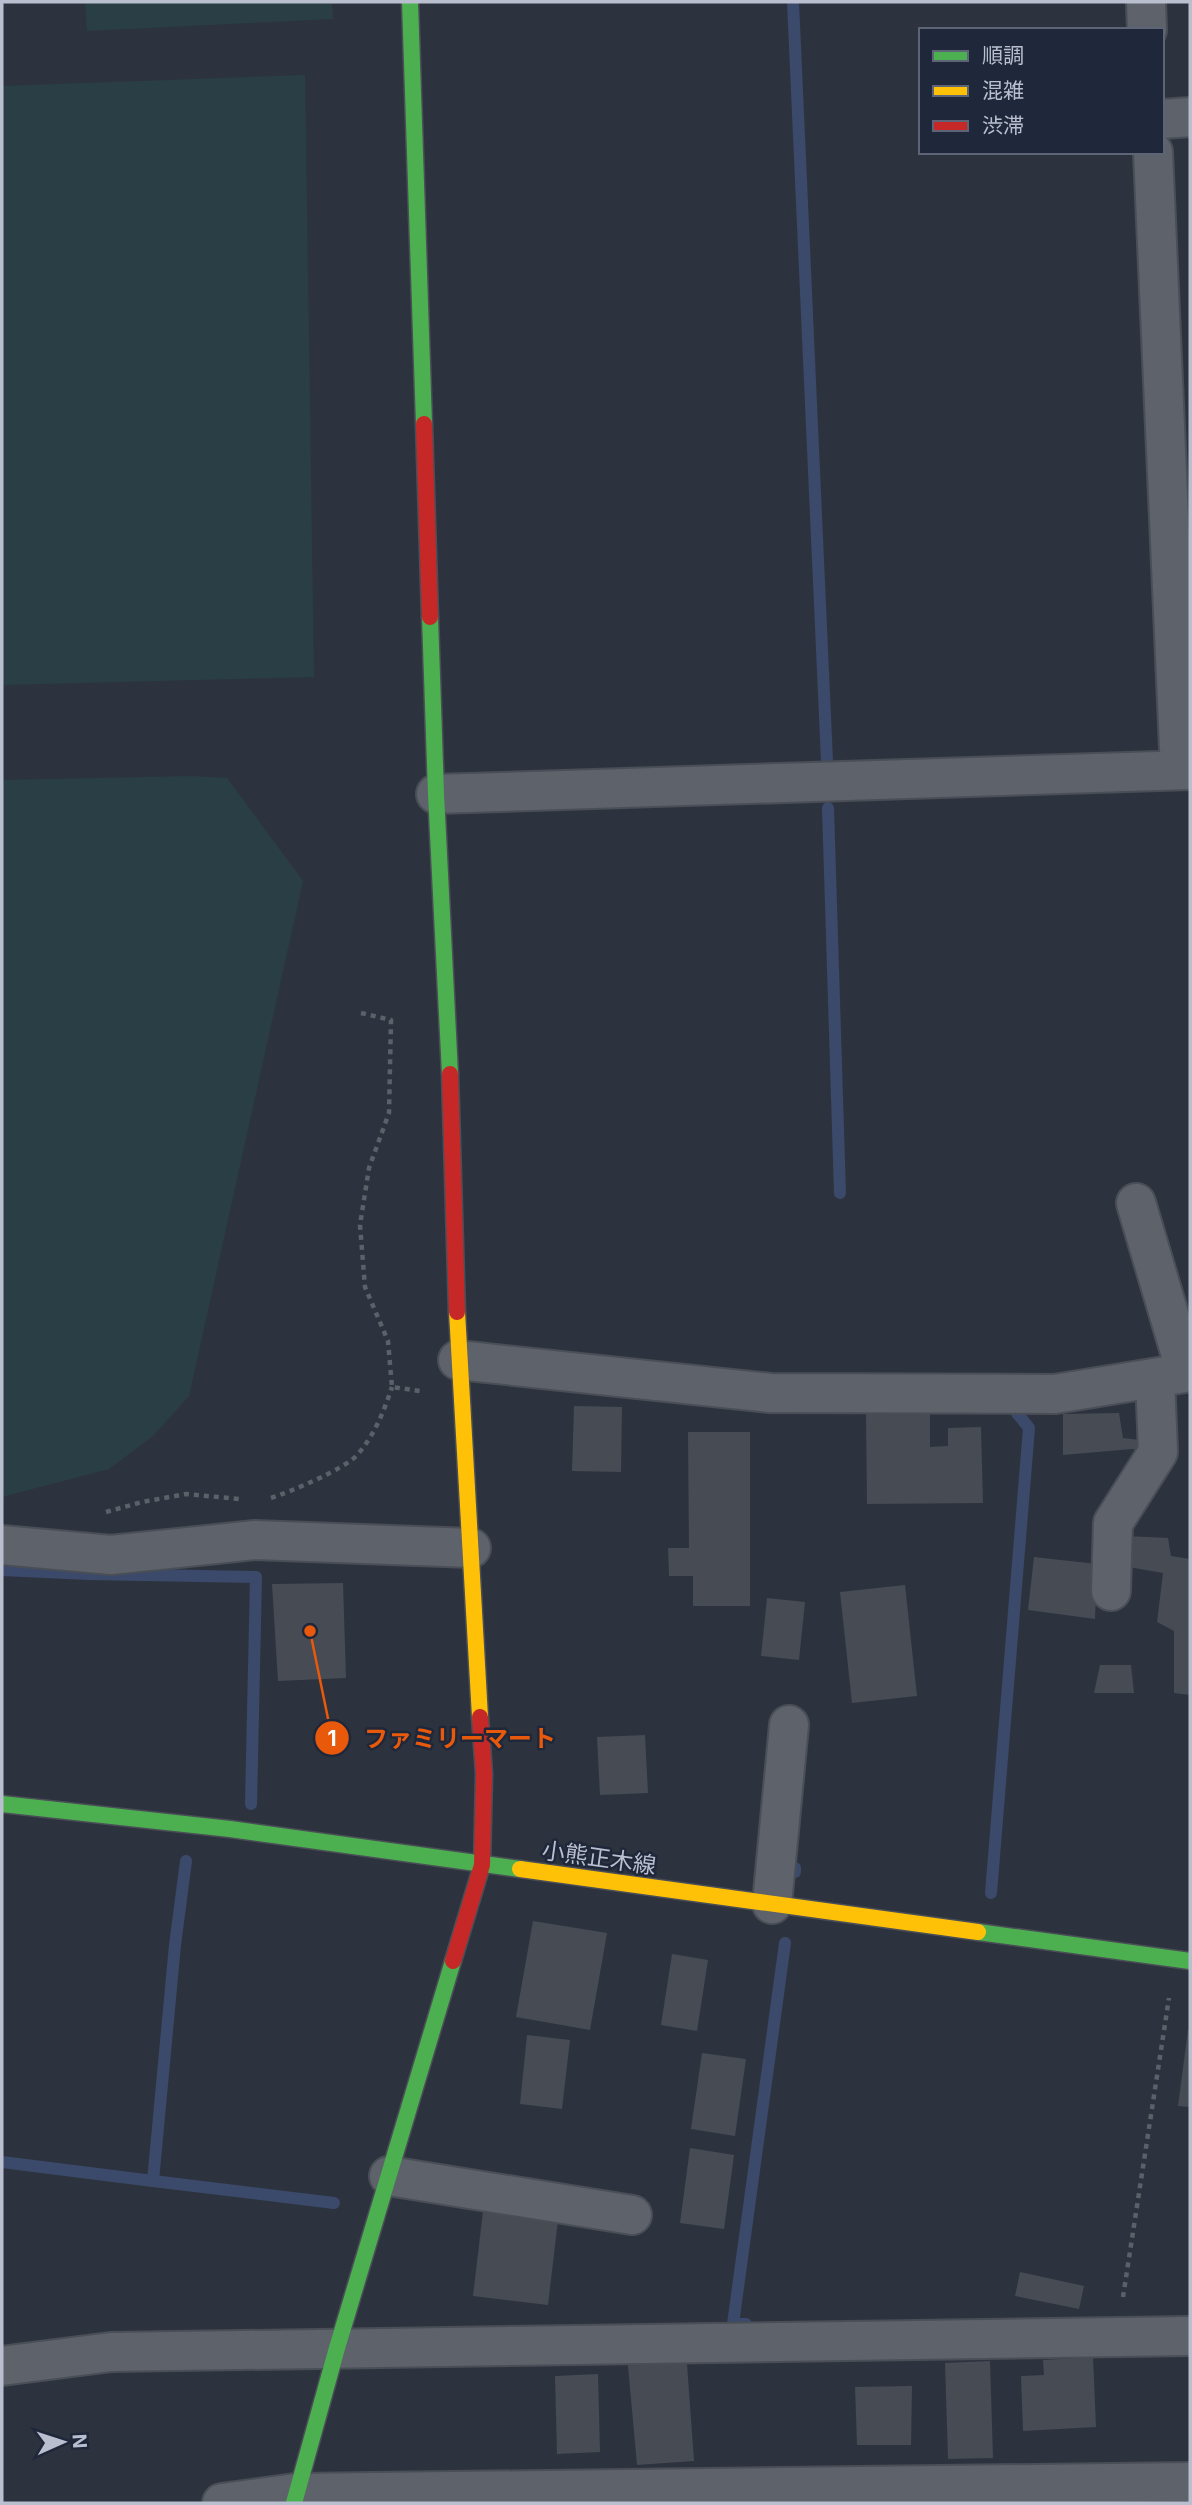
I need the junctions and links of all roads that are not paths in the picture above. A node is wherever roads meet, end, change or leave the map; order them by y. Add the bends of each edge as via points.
1 (410, 2) edge
2 (1146, 2) edge
3 (1147, 28) edge
4 (1190, 117) edge
5 (1164, 119) edge
6 (1153, 154) edge
7 (1185, 770) edge
8 (436, 794) junction
9 (1136, 1203) dead end
10 (458, 1360) junction
11 (1177, 1374) edge
12 (2, 1545) edge
13 (471, 1548) junction
14 (1111, 1591) dead end
15 (789, 1725) dead end
16 (2, 1804) edge
17 (482, 1864) junction
18 (772, 1904) junction
19 (1183, 1960) edge
20 (389, 2176) junction
21 (632, 2215) dead end
22 (1190, 2336) edge
23 (337, 2348) junction
24 (2, 2366) edge
25 (1190, 2482) edge
26 (1022, 2494) edge
27 (295, 2498) edge
28 (222, 2503) edge

1 - 8 street
2 - 3 street
4 - 5 street
6 - 7 street
7 - 8 street
8 - 10 street via 449,1028
9 - 11 street
10 - 11 street via 770,1393 1055,1394
10 - 13 street
11 - 14 street via 1158,1452 1113,1523
12 - 13 street via 111,1555 255,1540
13 - 17 street via 484,1774
15 - 18 street
16 - 17 street, 小熊正木線
17 - 18 street, 小熊正木線
17 - 20 street
18 - 19 street, 小熊正木線
20 - 21 street
20 - 23 street
22 - 23 street
23 - 24 street via 111,2352
23 - 27 street
25 - 26 street
26 - 27 street
27 - 28 street

